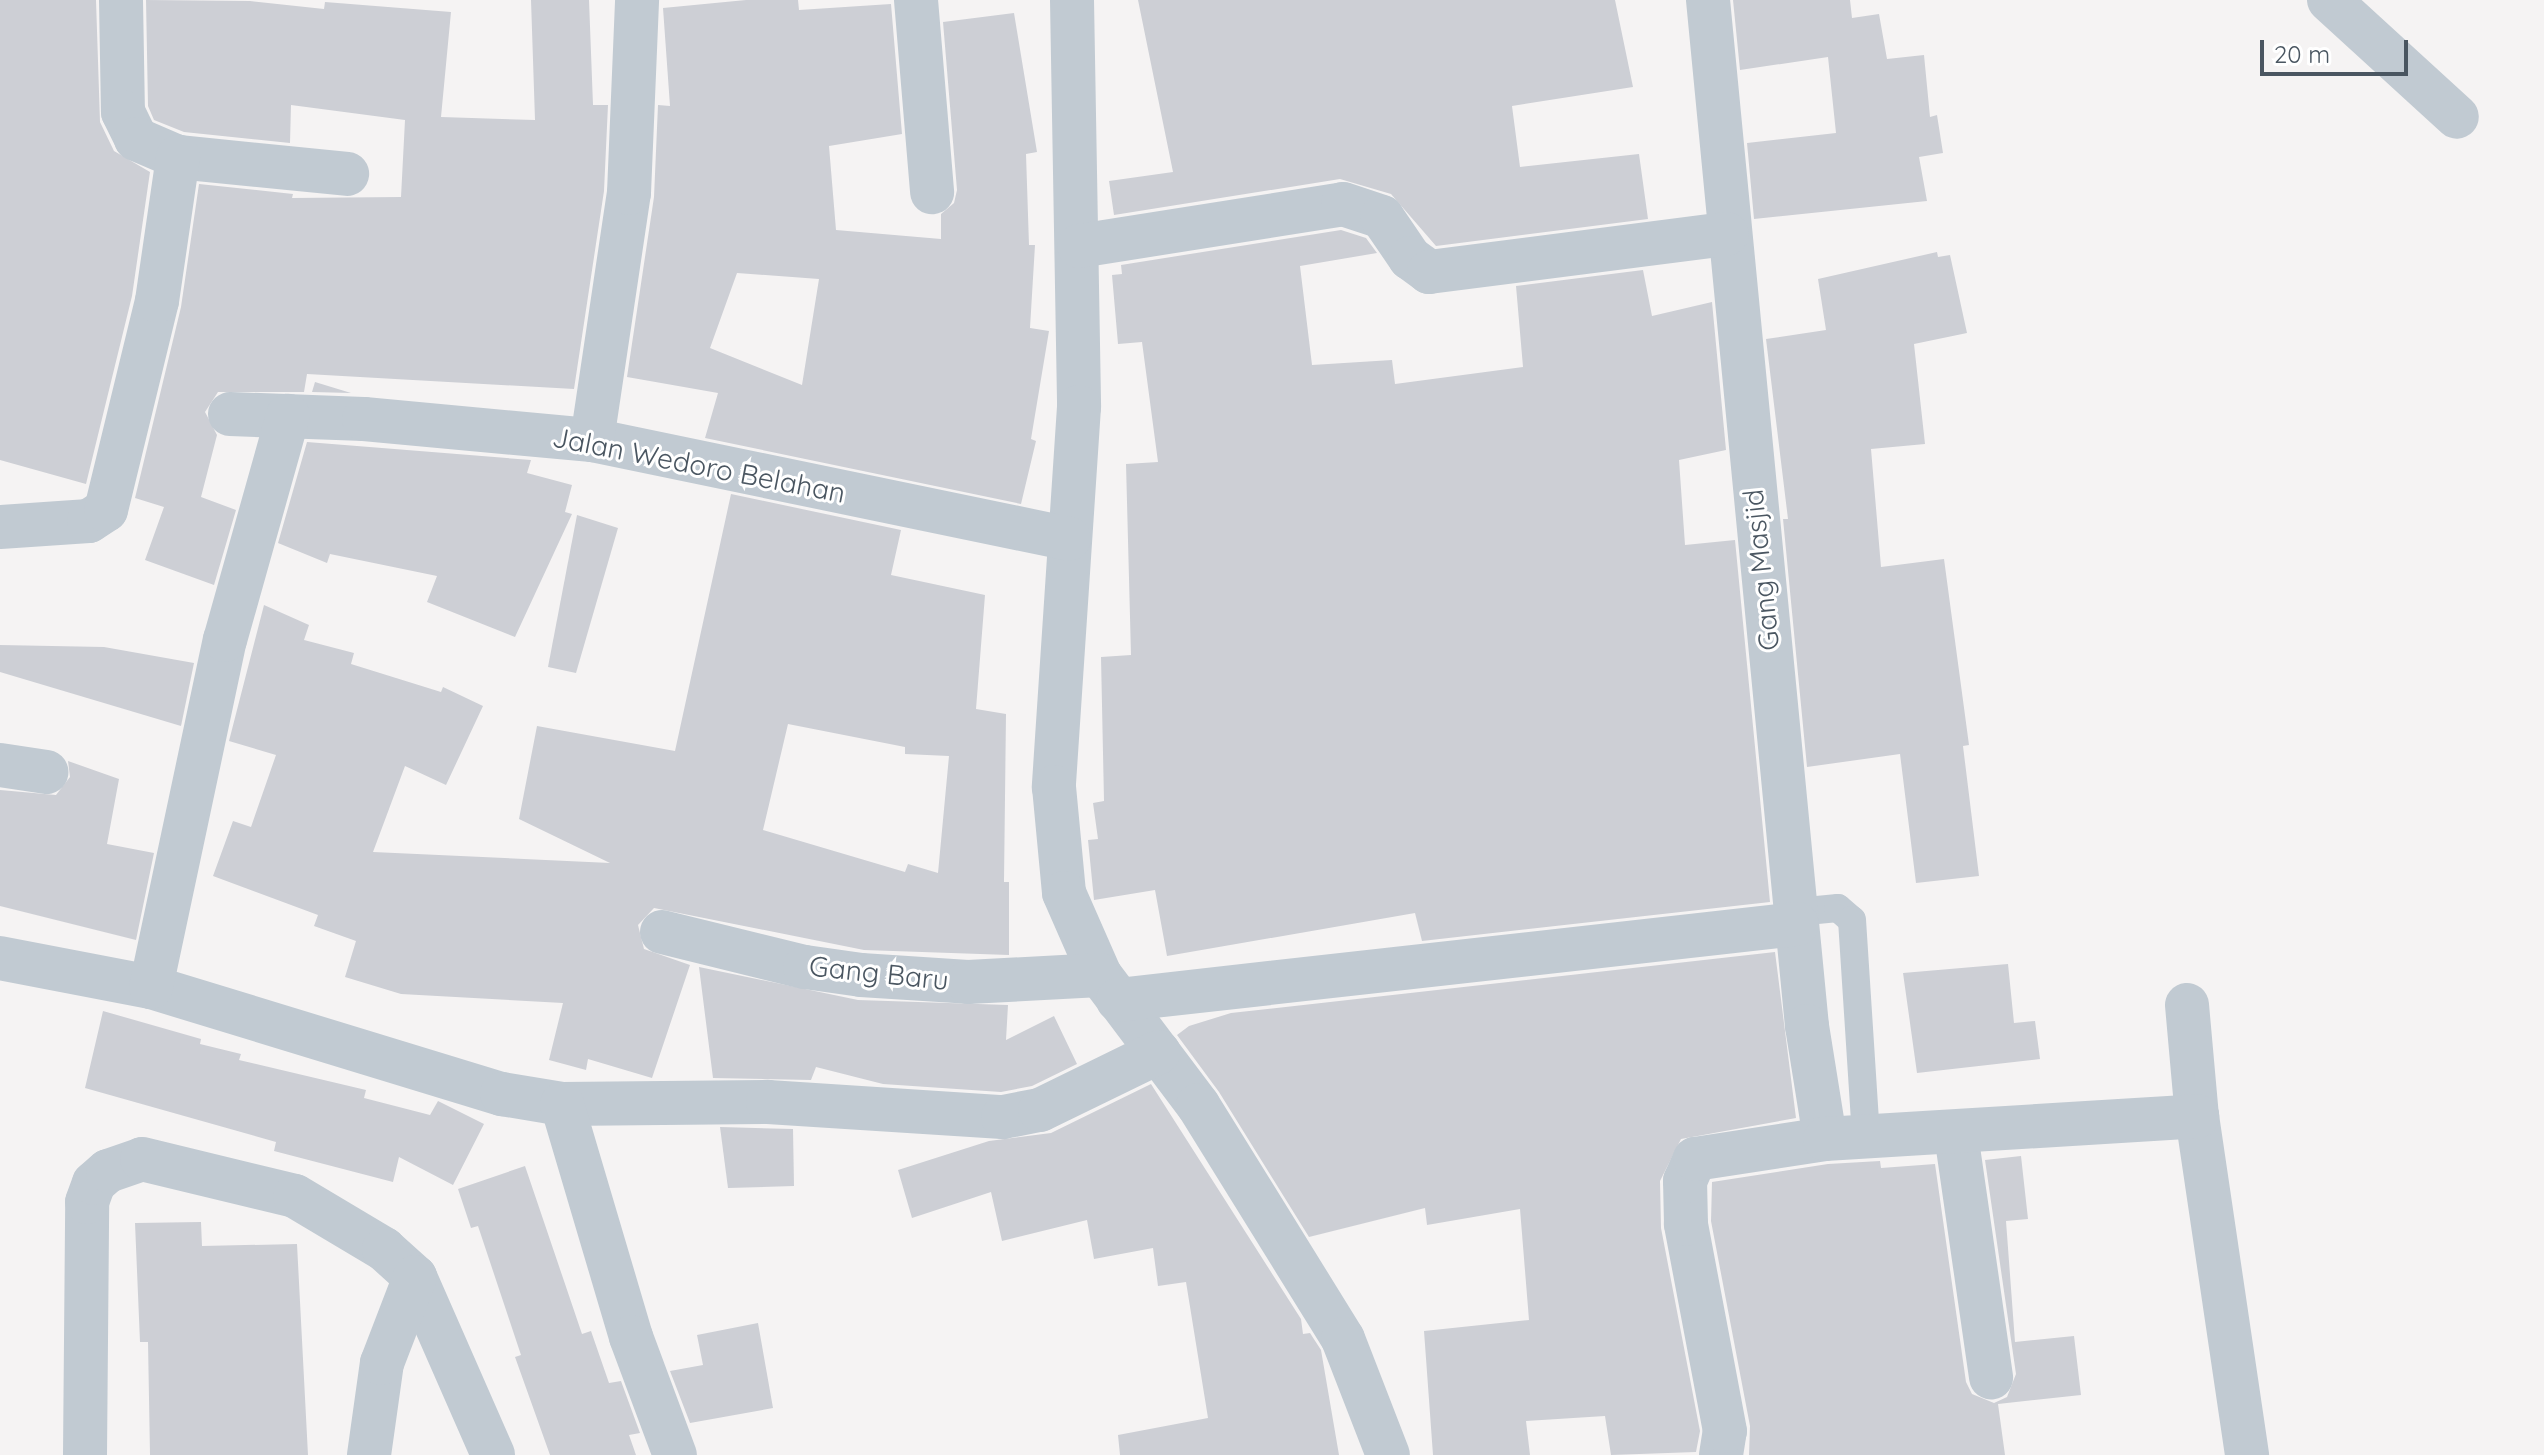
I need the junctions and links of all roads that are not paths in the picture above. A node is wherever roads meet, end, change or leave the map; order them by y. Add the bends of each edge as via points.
1 (121, 0) edge
2 (637, 0) edge
3 (916, 0) edge
4 (1072, 0) edge
5 (1708, 0) edge
6 (2329, 0) edge
7 (2457, 117) dead end
8 (178, 157) junction
9 (347, 174) dead end
10 (932, 192) dead end
11 (1727, 234) junction
12 (1079, 246) junction
13 (230, 414) dead end
14 (288, 416) junction
15 (592, 440) junction
16 (0, 527) edge
17 (1069, 539) junction
18 (0, 765) edge
19 (46, 772) dead end
20 (1797, 918) junction
21 (662, 932) dead end
22 (0, 958) edge
23 (151, 987) junction
24 (1109, 987) junction
25 (2187, 1005) dead end
26 (1159, 1052) junction
27 (562, 1104) junction
28 (2197, 1116) junction
29 (1956, 1134) junction
30 (1846, 1139) junction
31 (415, 1277) junction
32 (1991, 1378) dead end
33 (85, 1455) edge
34 (369, 1455) edge
35 (493, 1455) edge
36 (675, 1455) edge
37 (1388, 1455) edge
38 (1721, 1455) edge
39 (2247, 1455) edge

1 - 8 street via 119,73 129,129 143,145
2 - 15 street via 629,193
3 - 10 street
4 - 12 street
5 - 11 street, Gang Masjid
6 - 7 street
8 - 9 street
8 - 16 street via 157,301 106,510 89,521
11 - 12 street via 1429,272 1410,258 1382,217 1343,204
11 - 20 street, Gang Masjid
12 - 17 street via 1079,407
13 - 14 street, Jalan Wedoro Belahan
14 - 15 street, Jalan Wedoro Belahan
14 - 23 street via 225,640
15 - 17 street, Jalan Wedoro Belahan
17 - 24 street via 1054,787 1057,853 1075,929
18 - 19 street
20 - 24 street, Gang Baru
20 - 30 street, Gang Masjid
21 - 24 street, Gang Baru via 805,967 861,975
22 - 23 street
23 - 27 street via 502,1094
24 - 26 street
25 - 28 street
26 - 27 street via 1040,1110 1003,1117 768,1102
26 - 37 street via 1198,1105 1343,1339
27 - 36 street via 631,1337
28 - 29 street
28 - 39 street
29 - 30 street
29 - 32 street
30 - 38 street via 1705,1154 1691,1164 1685,1181 1697,1307 1726,1441
31 - 33 street via 384,1249 295,1196 142,1159 124,1162 94,1183 87,1202
31 - 34 street via 382,1363
31 - 35 street

